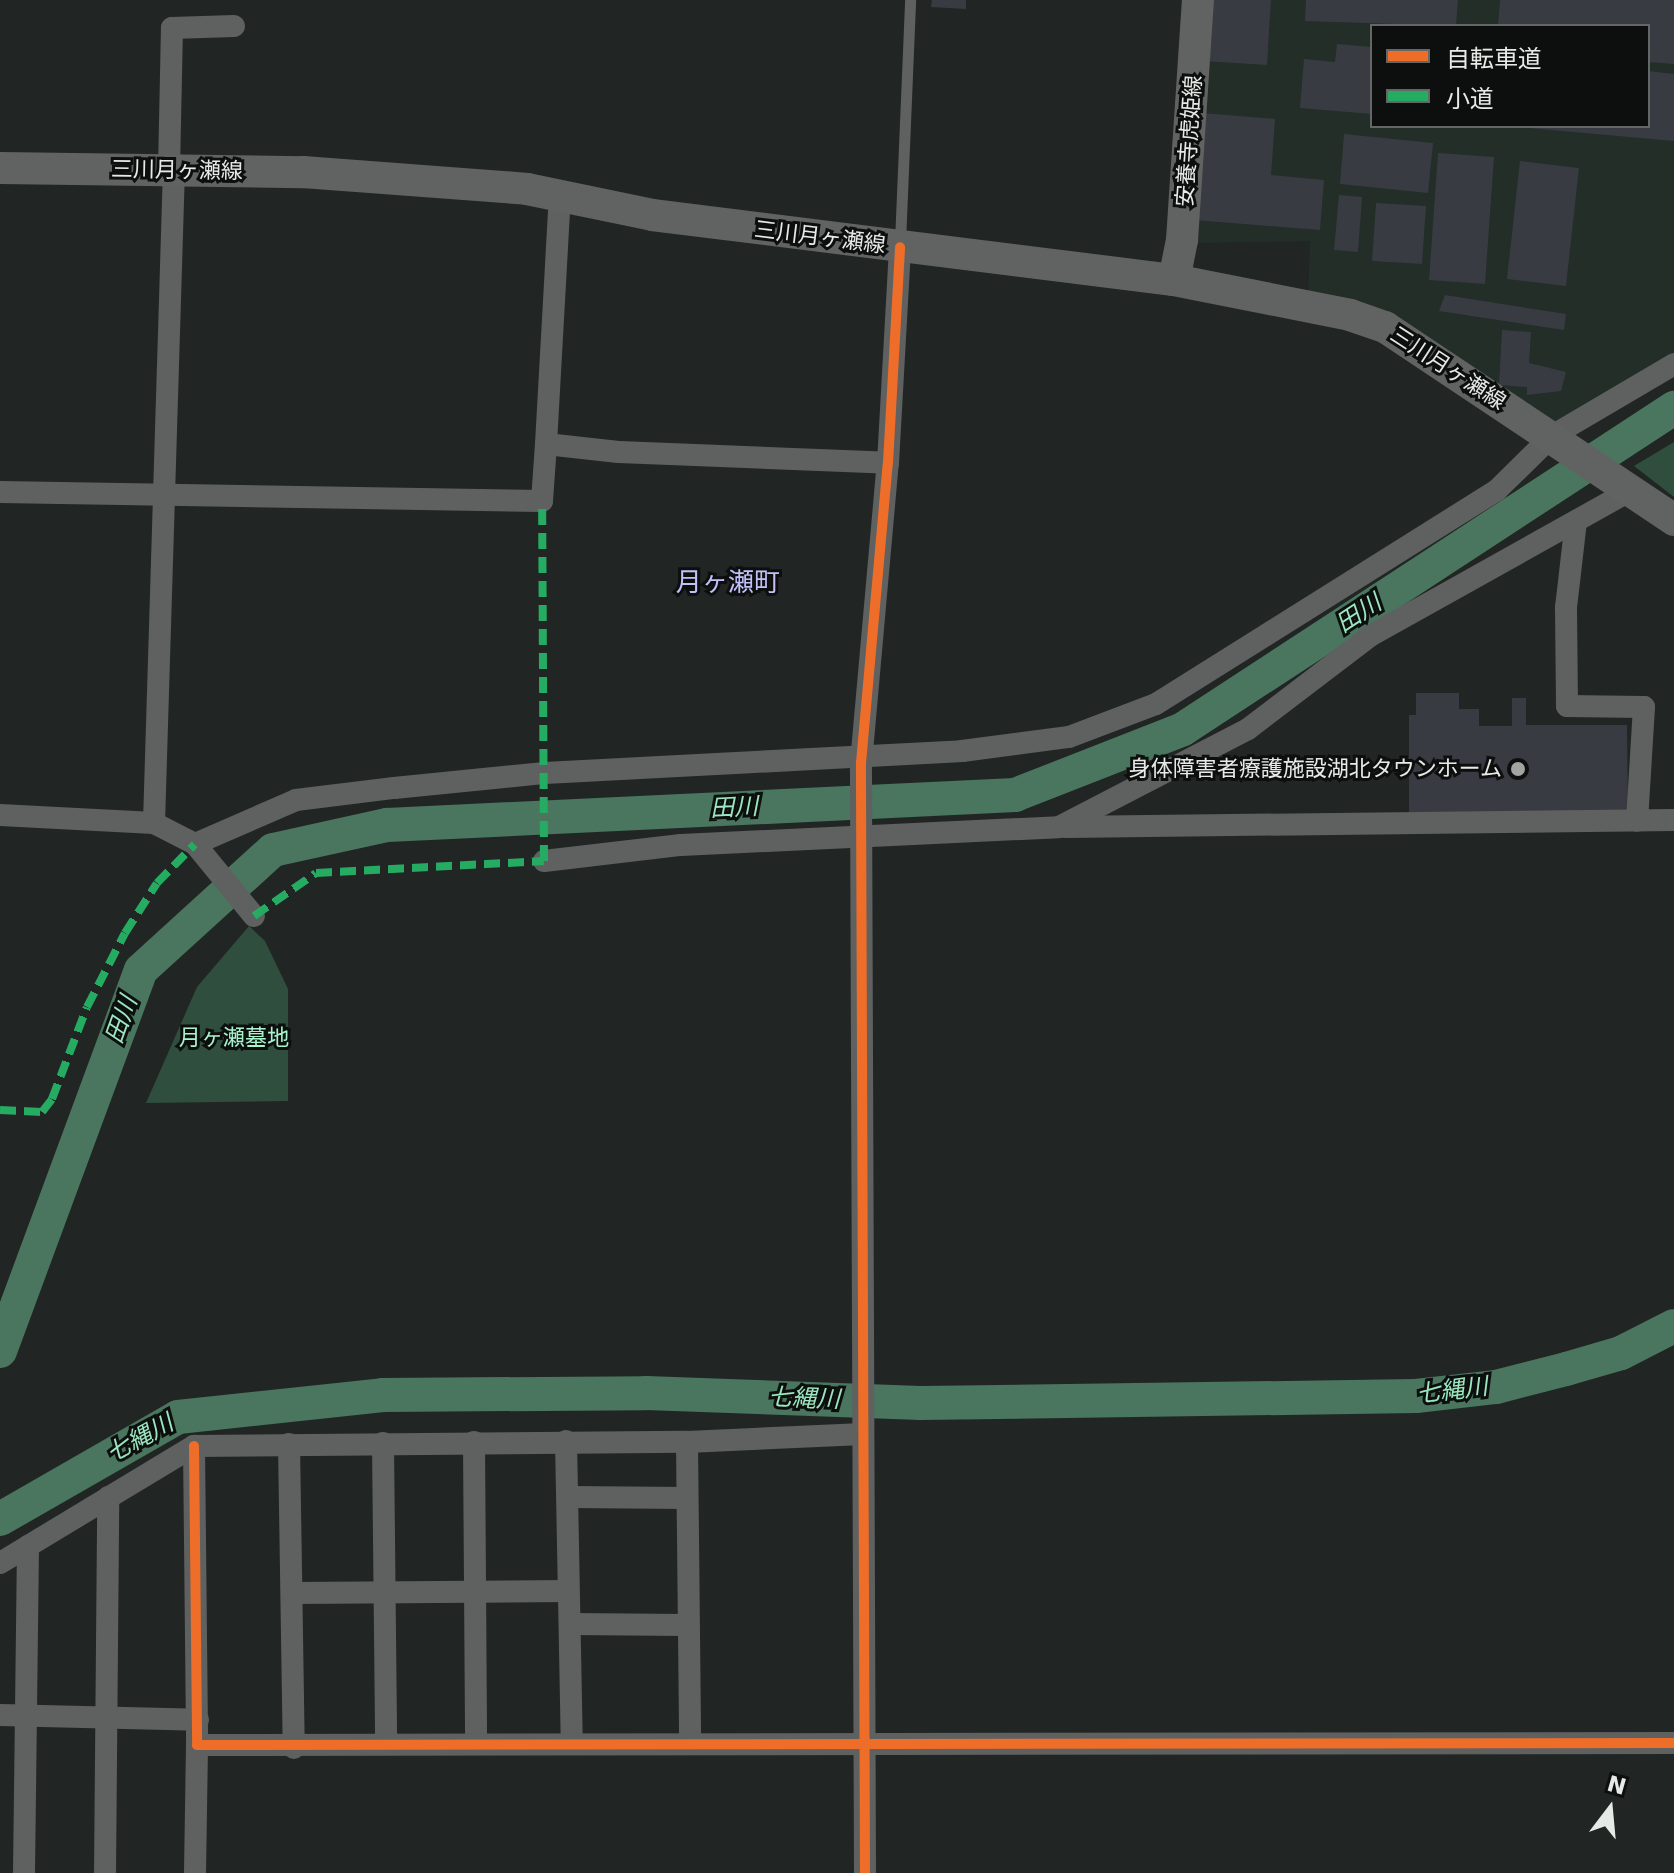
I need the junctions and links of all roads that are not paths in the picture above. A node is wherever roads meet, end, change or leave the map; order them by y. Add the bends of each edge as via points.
1 (910, 0) edge
2 (1198, 0) edge
3 (234, 26) dead end
4 (0, 168) edge
5 (172, 170) junction
6 (560, 196) junction
7 (900, 247) junction
8 (1174, 280) junction
9 (1674, 364) edge
10 (1560, 441) junction
11 (546, 444) junction
12 (888, 463) junction
13 (1625, 486) junction
14 (0, 492) edge
15 (162, 496) junction
16 (1674, 520) edge
17 (1576, 521) junction
18 (863, 759) junction
19 (0, 815) edge
20 (1674, 820) edge
21 (1637, 821) junction
22 (154, 823) junction
23 (1059, 827) junction
24 (862, 836) junction
25 (197, 847) junction
26 (544, 861) dead end
27 (252, 914) dead end
28 (863, 1431) junction
29 (566, 1441) junction
30 (474, 1442) junction
31 (687, 1442) junction
32 (383, 1443) junction
33 (289, 1444) junction
34 (194, 1446) junction
35 (108, 1497) junction
36 (570, 1497) junction
37 (686, 1498) junction
38 (28, 1546) junction
39 (0, 1563) edge
40 (568, 1591) junction
41 (385, 1592) junction
42 (293, 1593) junction
43 (476, 1593) junction
44 (571, 1624) junction
45 (685, 1625) junction
46 (24, 1714) junction
47 (0, 1715) edge
48 (107, 1715) junction
49 (198, 1720) junction
50 (476, 1743) junction
51 (572, 1743) junction
52 (1674, 1743) edge
53 (386, 1744) junction
54 (690, 1744) junction
55 (197, 1745) junction
56 (865, 1745) junction
57 (294, 1748) junction
58 (24, 1873) edge
59 (105, 1873) edge
60 (195, 1873) edge
61 (865, 1873) edge

1 - 7 lane
2 - 8 main road, 安養寺虎姫線 via 1182,240
3 - 5 street via 172,28
4 - 5 main road, 三川月ヶ瀬線
5 - 6 main road, 三川月ヶ瀬線 via 349,175
5 - 15 street
6 - 7 main road, 三川月ヶ瀬線 via 652,215
6 - 11 street
7 - 8 main road, 三川月ヶ瀬線
7 - 12 street
8 - 10 main road, 三川月ヶ瀬線 via 1385,327
9 - 10 street
10 - 13 main road, 三川月ヶ瀬線
10 - 18 street via 1497,490 1156,704 1069,737
11 - 12 street
11 - 15 street via 542,501
12 - 18 street
13 - 16 main road, 三川月ヶ瀬線
13 - 17 street
14 - 15 street
15 - 22 street
17 - 21 street via 1566,608 1567,706 1644,707
17 - 23 street via 1370,636 1248,729
18 - 24 street
18 - 25 street via 545,773 296,800
19 - 22 street
20 - 21 street
21 - 23 street
22 - 25 street
23 - 24 street
24 - 26 street via 681,845
24 - 28 street
25 - 27 street
28 - 31 street
28 - 56 street
29 - 30 street
29 - 31 street
29 - 36 street
30 - 32 street
30 - 43 street
31 - 37 street
32 - 33 street
32 - 41 street
33 - 34 street
33 - 42 street
34 - 35 street
34 - 49 street
35 - 38 street
35 - 48 street
36 - 37 street
36 - 40 street
37 - 45 street
38 - 39 street
38 - 46 street
40 - 43 street
40 - 44 street
41 - 42 street
41 - 43 street
41 - 53 street
42 - 57 street
43 - 50 street
44 - 45 street
44 - 51 street
45 - 54 street
46 - 47 street
46 - 48 street
46 - 58 street
48 - 49 street
48 - 59 street
49 - 55 street
50 - 51 street
50 - 53 street
51 - 54 street
52 - 56 street
53 - 57 street
54 - 56 street
55 - 57 street
55 - 60 street
56 - 61 street

